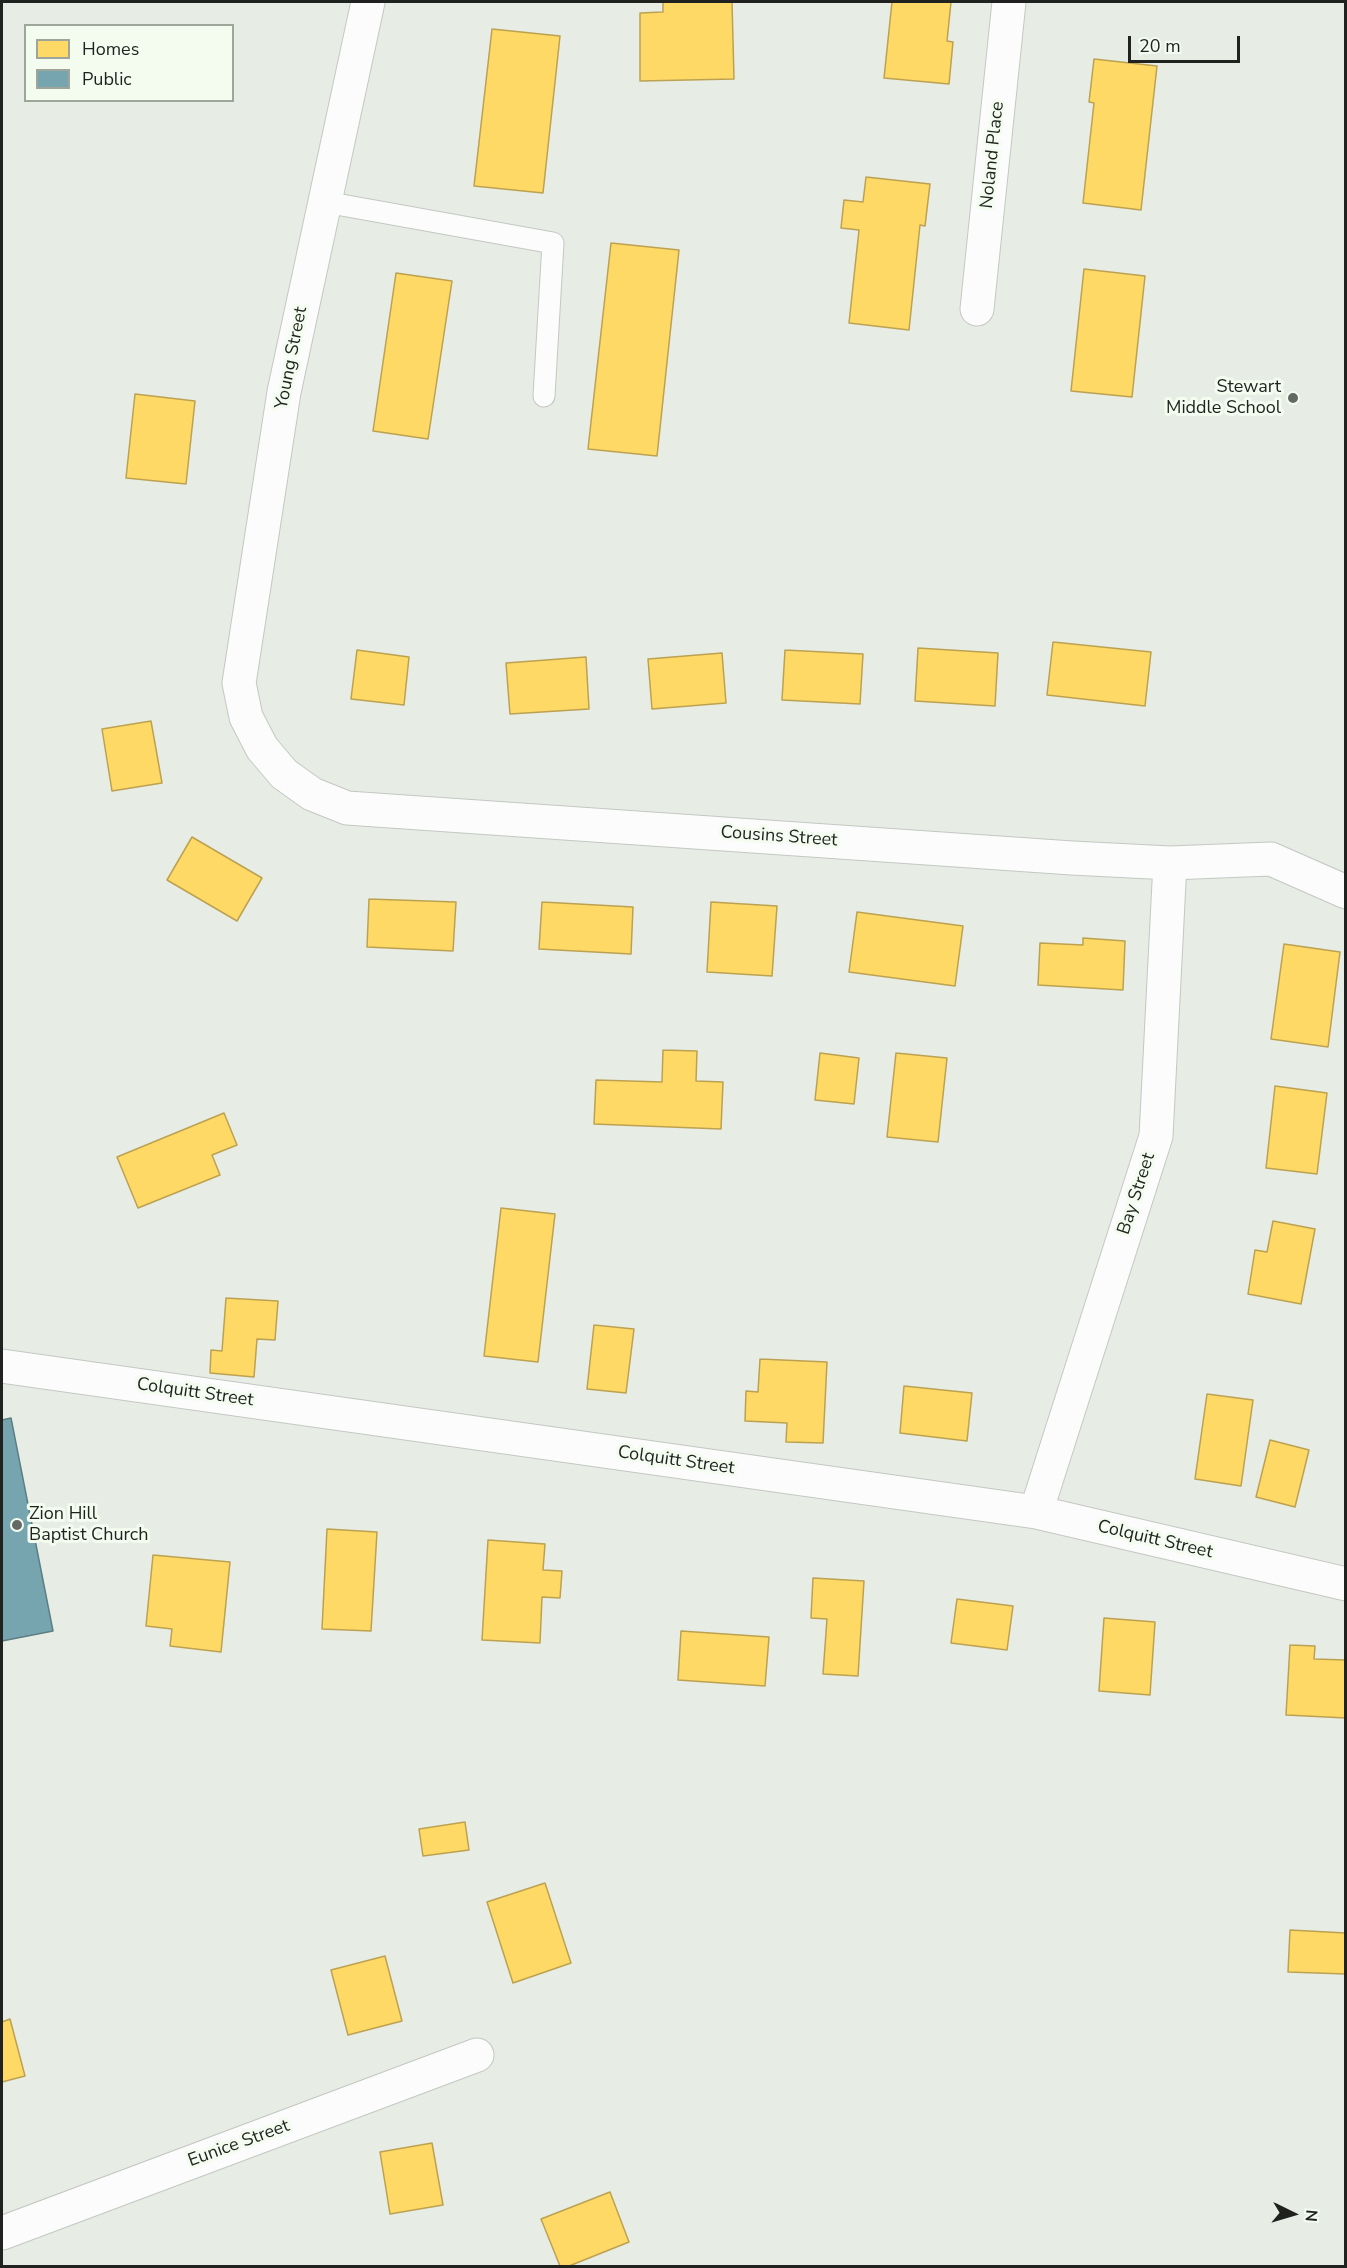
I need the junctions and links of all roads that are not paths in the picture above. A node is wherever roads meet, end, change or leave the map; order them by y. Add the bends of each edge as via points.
1 (368, 2) edge
2 (1009, 2) edge
3 (325, 202) junction
4 (976, 309) dead end
5 (544, 396) dead end
6 (246, 717) joint
7 (1170, 863) junction
8 (1346, 892) edge
9 (2, 1366) edge
10 (1036, 1512) junction
11 (1346, 1584) edge
12 (477, 2055) dead end
13 (2, 2233) edge

1 - 3 street, Young Street
2 - 4 street, Noland Place
3 - 5 lane via 553,243
3 - 6 street, Young Street via 284,392 239,683
6 - 7 street, Cousins Street via 262,748 284,774 312,794 347,808
7 - 8 street, Cousins Street via 1270,859
7 - 10 street, Bay Street via 1156,1136
9 - 10 street, Colquitt Street
10 - 11 street, Colquitt Street
12 - 13 street, Eunice Street

